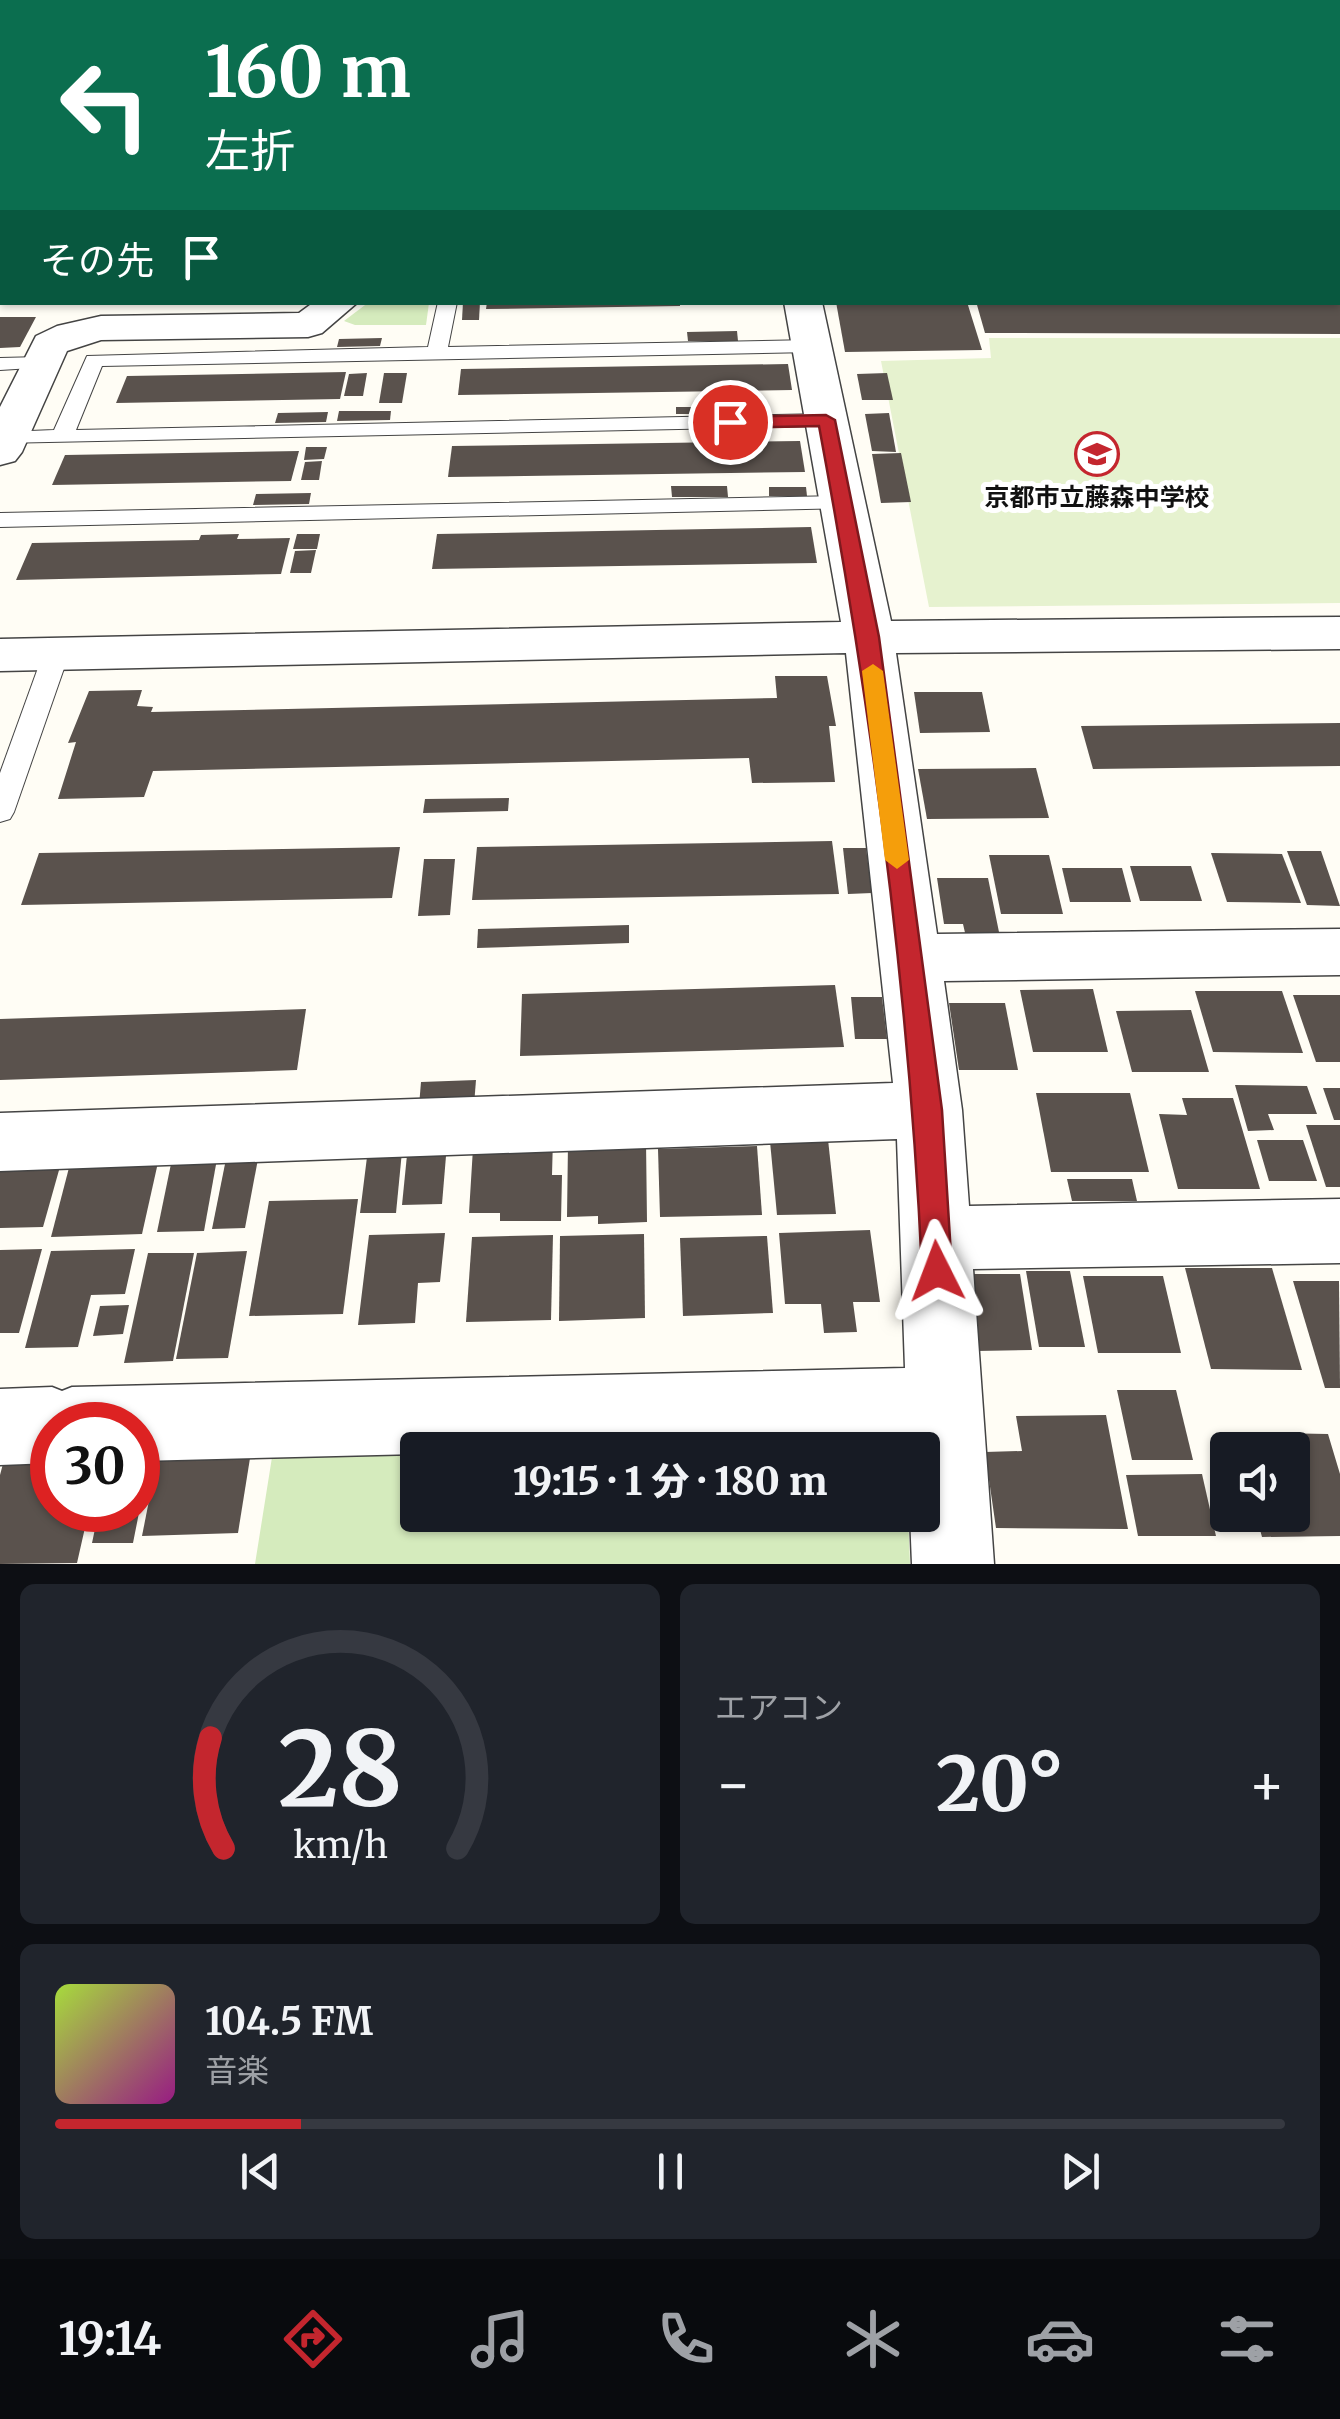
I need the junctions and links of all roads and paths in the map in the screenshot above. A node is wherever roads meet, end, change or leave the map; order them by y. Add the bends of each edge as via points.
1 (335, 305) edge
2 (447, 305) edge
3 (804, 305) edge
4 (60, 333) edge
5 (812, 346) junction
6 (437, 354) junction
7 (0, 364) edge
8 (826, 420) junction
9 (62, 436) junction
10 (2, 446) edge
11 (842, 504) junction
12 (0, 520) edge
13 (1340, 633) edge
14 (869, 637) junction
15 (56, 654) junction
16 (0, 655) edge
17 (2, 798) edge
18 (1340, 952) edge
19 (910, 958) junction
20 (929, 1110) junction
21 (0, 1142) edge
22 (1340, 1232) edge
23 (935, 1238) junction
24 (944, 1404) junction
25 (160, 1423) edge
26 (30, 1426) edge
27 (0, 1427) edge
28 (953, 1564) edge

1 - 4 street via 308,324
2 - 6 lane
3 - 5 street
4 - 7 lane
4 - 10 street
5 - 6 lane
5 - 8 street
6 - 9 lane via 94,360
8 - 9 lane
8 - 11 street
9 - 10 lane
11 - 12 lane
11 - 14 street
13 - 14 street
14 - 15 street
14 - 19 street
15 - 16 street
15 - 17 lane
18 - 19 street
19 - 20 street
20 - 21 street
20 - 23 street
22 - 23 street
23 - 24 street
24 - 25 street
24 - 28 street
26 - 27 street

